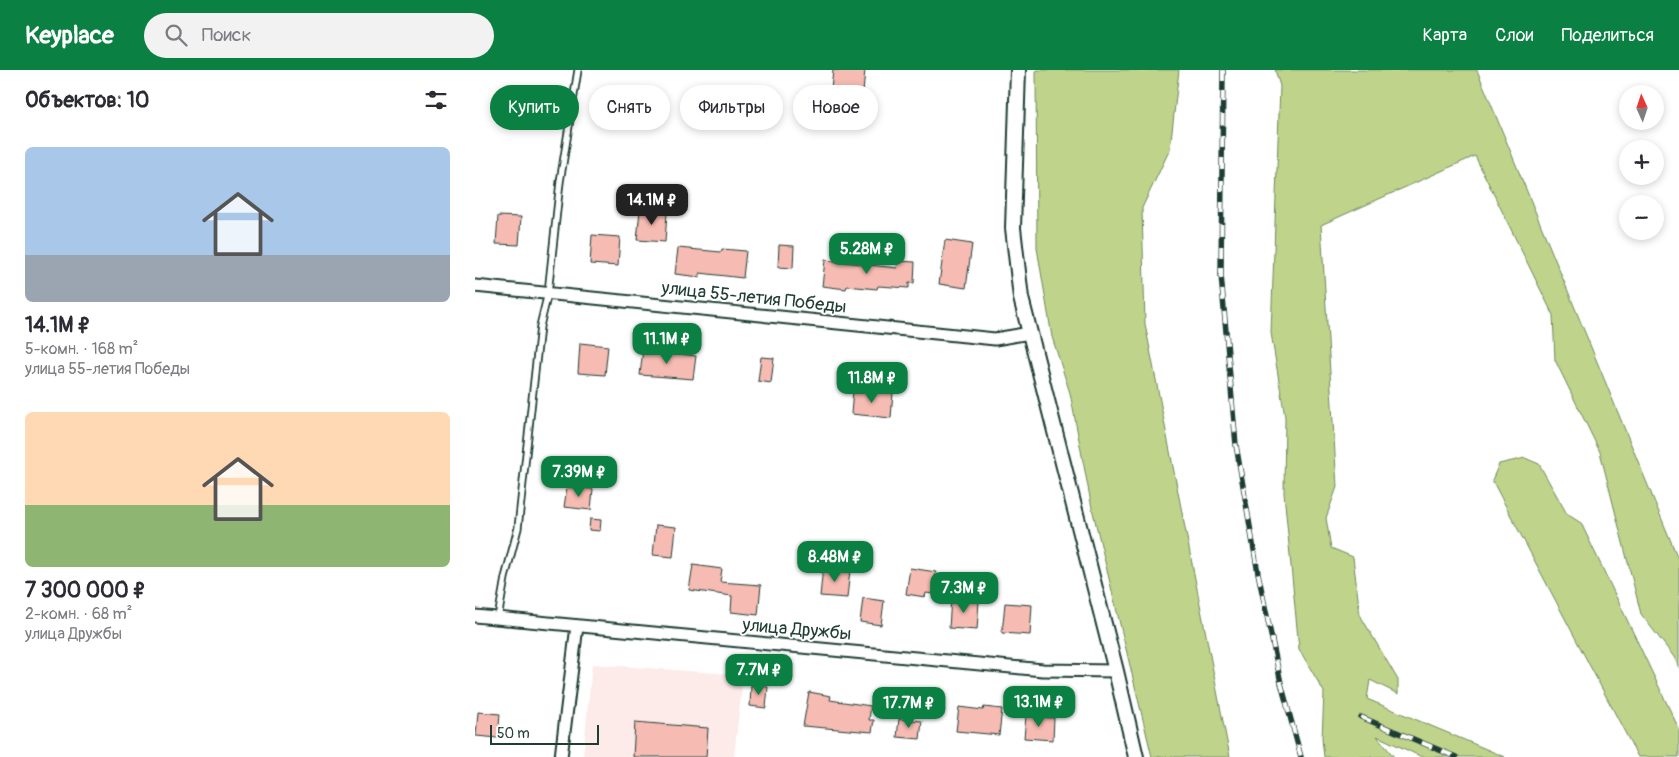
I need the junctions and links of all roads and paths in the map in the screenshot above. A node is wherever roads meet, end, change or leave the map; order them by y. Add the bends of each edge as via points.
1 (578, 70) edge
2 (1018, 70) edge
3 (475, 286) edge
4 (548, 293) junction
5 (1029, 333) junction
6 (475, 616) edge
7 (498, 618) junction
8 (577, 626) junction
9 (1117, 671) junction
10 (561, 757) edge
11 (1136, 757) edge

1 - 4 lane via 560,182
2 - 5 street via 1013,228 1021,298
3 - 4 street, улица 55-летия Победы
4 - 5 street, улица 55-летия Победы via 995,339
4 - 7 lane via 540,326 518,528
5 - 9 street
6 - 7 street, улица Дружбы
7 - 8 street, улица Дружбы
8 - 9 street, улица Дружбы via 1043,670
8 - 10 street
9 - 11 street

